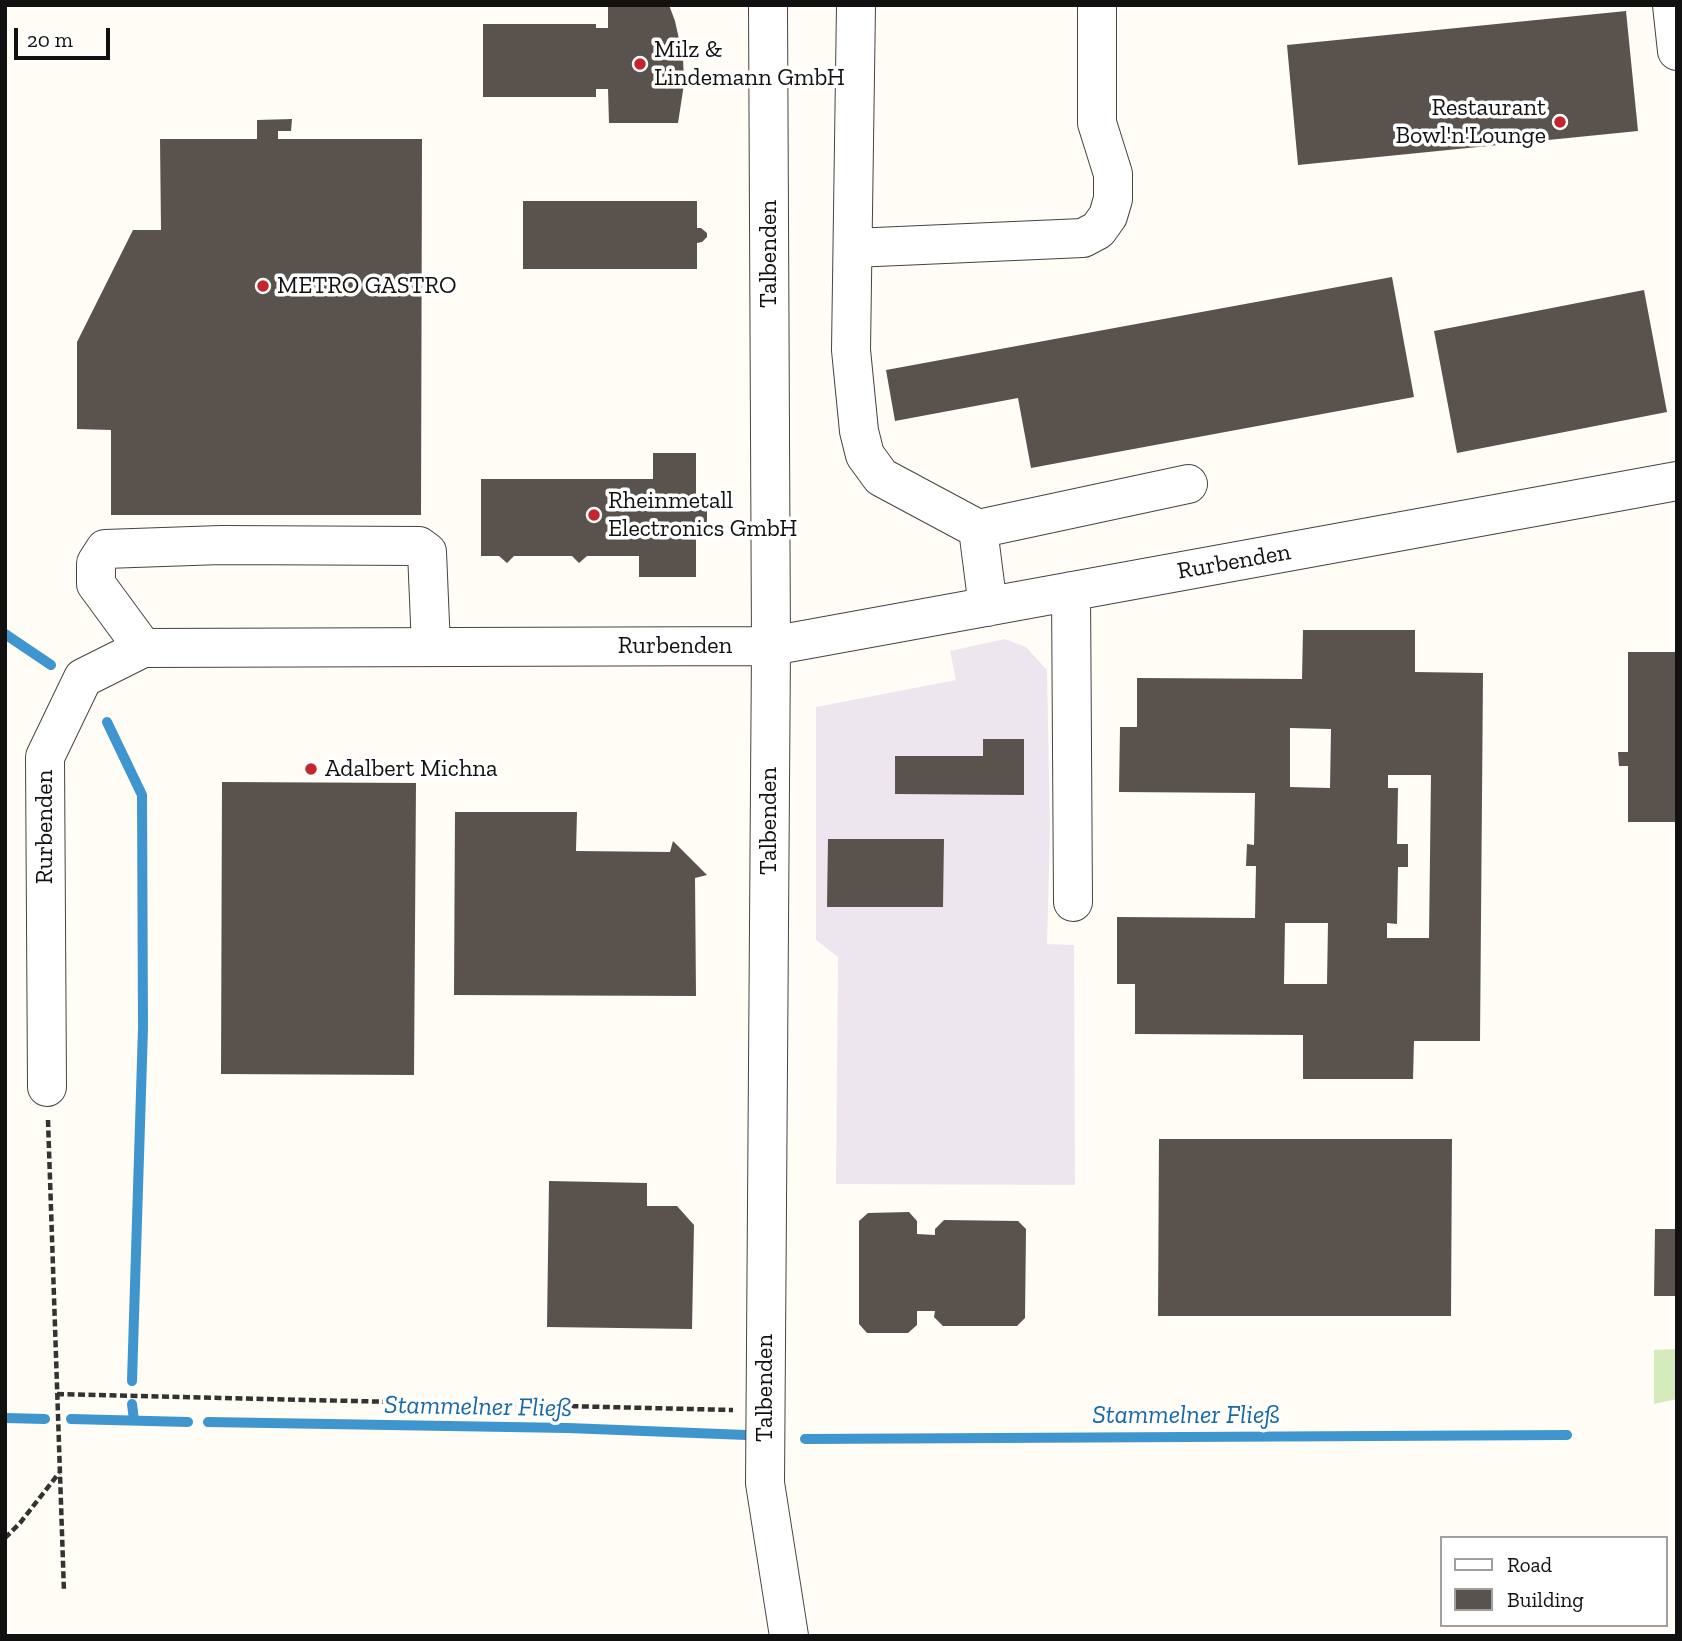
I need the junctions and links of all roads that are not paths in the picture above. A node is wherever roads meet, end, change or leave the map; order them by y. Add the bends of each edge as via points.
1 (856, 5) edge
2 (1097, 5) edge
3 (1672, 5) edge
4 (768, 13) edge
5 (1677, 51) edge
6 (853, 248) junction
7 (1677, 481) edge
8 (1188, 484) dead end
9 (978, 529) junction
10 (1071, 591) junction
11 (988, 607) junction
12 (771, 646) junction
13 (432, 647) junction
14 (143, 648) junction
15 (1073, 902) dead end
16 (47, 1087) road end
17 (789, 1636) edge

1 - 6 street
2 - 6 street via 1097,123 1113,174 1113,199 1098,230 1083,239
3 - 5 street
4 - 12 street, Talbenden
6 - 9 street via 851,350 865,455 881,477
7 - 10 street, Rurbenden
8 - 9 street
9 - 11 street
10 - 11 street, Rurbenden
10 - 15 street
11 - 12 street, Rurbenden
12 - 13 street, Rurbenden
12 - 17 street, Talbenden via 765,1483
13 - 14 street, Rurbenden
13 - 14 street via 426,552 419,545 105,549 96,563 96,584
14 - 16 street, Rurbenden via 83,678 45,757

